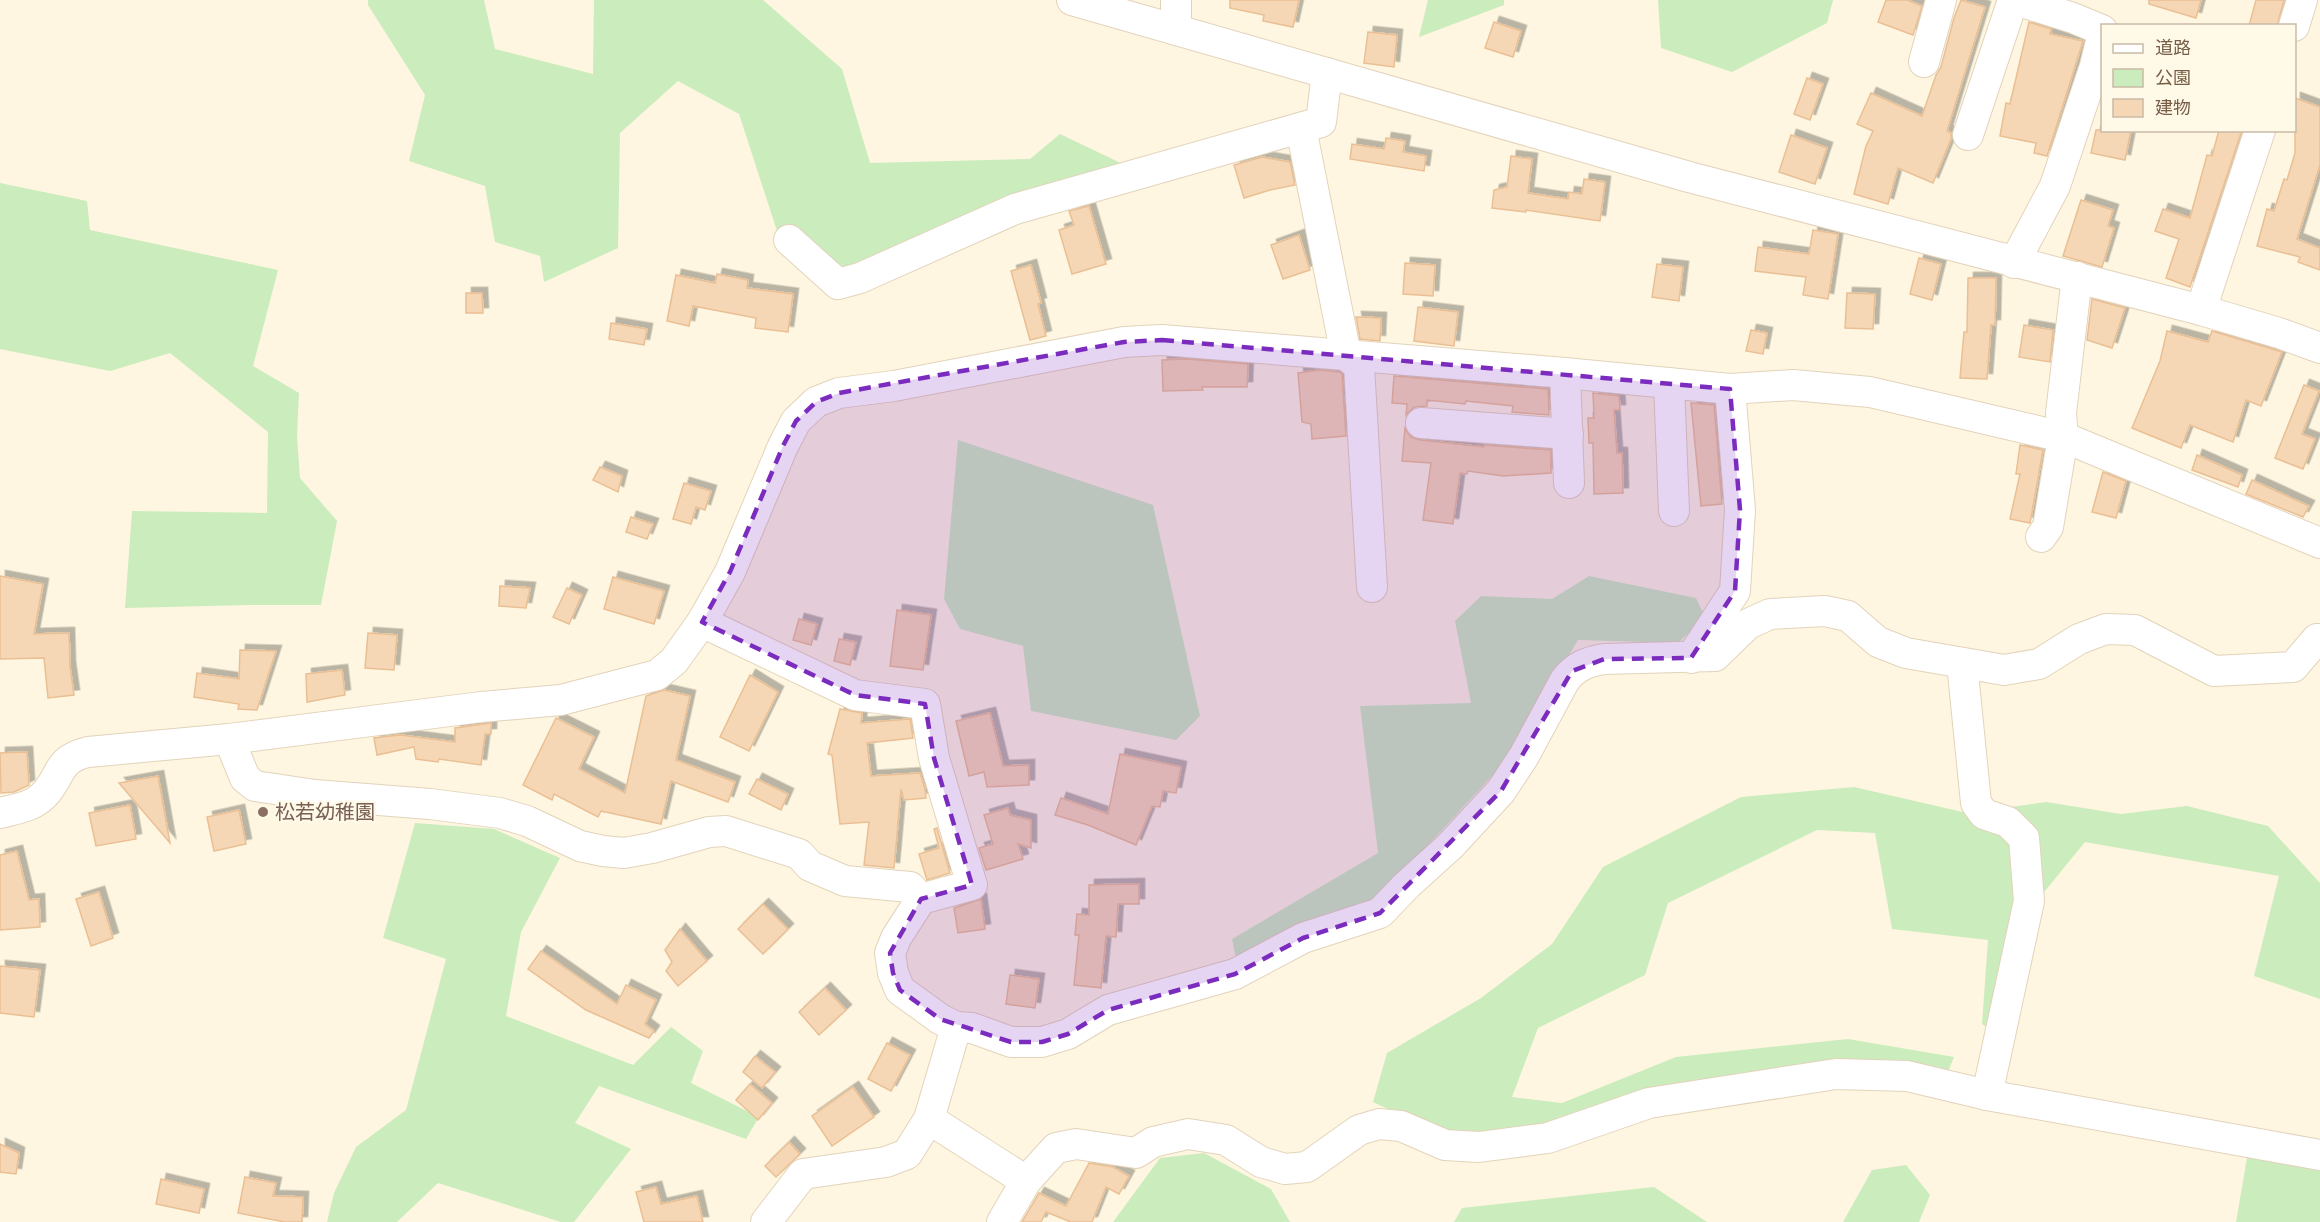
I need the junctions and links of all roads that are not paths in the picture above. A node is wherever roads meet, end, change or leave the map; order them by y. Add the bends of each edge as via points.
1 (1072, 0) edge
2 (1176, 0) edge
3 (1941, 0) edge
4 (2015, 0) edge
5 (2302, 0) edge
6 (2295, 24) edge
7 (2101, 29) edge
8 (1176, 30) junction
9 (2101, 46) edge
10 (1924, 62) dead end
11 (1327, 72) junction
12 (1301, 128) junction
13 (2259, 132) edge
14 (1968, 135) dead end
15 (789, 240) dead end
16 (2014, 263) junction
17 (2077, 278) junction
18 (2201, 310) junction
19 (2320, 348) edge
20 (1346, 355) junction
21 (1565, 373) junction
22 (1670, 384) junction
23 (1730, 389) junction
24 (1421, 423) dead end
25 (1568, 434) junction
26 (2063, 437) junction
27 (1569, 483) dead end
28 (1674, 511) dead end
29 (2042, 537) dead end
30 (2320, 543) edge
31 (1372, 587) dead end
32 (702, 622) junction
33 (2320, 639) edge
34 (1691, 658) junction
35 (1962, 663) junction
36 (229, 739) junction
37 (0, 813) edge
38 (921, 898) junction
39 (956, 1027) junction
40 (1987, 1095) junction
41 (929, 1119) junction
42 (2320, 1155) edge
43 (1026, 1181) junction
44 (766, 1222) edge
45 (1002, 1222) edge

1 - 8 street
2 - 8 street
3 - 10 street
4 - 7 street
4 - 14 street
5 - 6 street
8 - 11 street
9 - 16 street via 2055,186
11 - 12 street via 1321,122
11 - 16 street via 1678,174
12 - 15 street via 1015,208 860,278 838,284
12 - 20 street
13 - 18 street
16 - 17 street
17 - 18 street
17 - 26 street via 2061,413
18 - 19 street
20 - 21 street
20 - 31 street via 1359,366
20 - 32 street via 1162,340 1124,342 839,393 816,402 796,421 783,446 729,572
21 - 22 street
21 - 25 street
22 - 23 street
22 - 28 street
23 - 26 street via 1793,385 1870,393
23 - 34 street via 1740,510 1735,591
24 - 25 street
25 - 27 street
26 - 29 street via 2048,527
26 - 30 street
32 - 36 street via 674,661 657,675 561,700
32 - 38 street via 855,695 925,704 934,758 972,885
33 - 35 street via 2293,667 2214,671 2135,630 2106,629 2079,639 2039,664 2004,670
34 - 35 street via 1715,656 1748,624 1770,614 1825,611 1848,616 1878,642 1906,653
34 - 39 street via 1604,658 1586,662 1572,671 1501,791 1380,913 1303,938 1235,974 1108,1010 1068,1034 1042,1042 1011,1041
35 - 40 street via 1976,803 1984,814 2008,822 2024,838 2029,902
36 - 37 street via 72,756 44,795 30,805
36 - 38 street via 245,778 255,786 500,813 528,821 580,846 603,851 624,853 726,831 799,855 810,866 846,881 910,887
38 - 39 street via 890,953 893,974 900,990
39 - 41 street
40 - 42 street
40 - 43 street via 1907,1076 1836,1074 1649,1103 1548,1138 1479,1147 1445,1145 1401,1126 1379,1124 1359,1130 1307,1167 1285,1169 1261,1162 1226,1140 1188,1134 1153,1142 1136,1153 1076,1144 1056,1148
41 - 43 street
41 - 44 street via 907,1154 886,1162 803,1174
43 - 45 street

